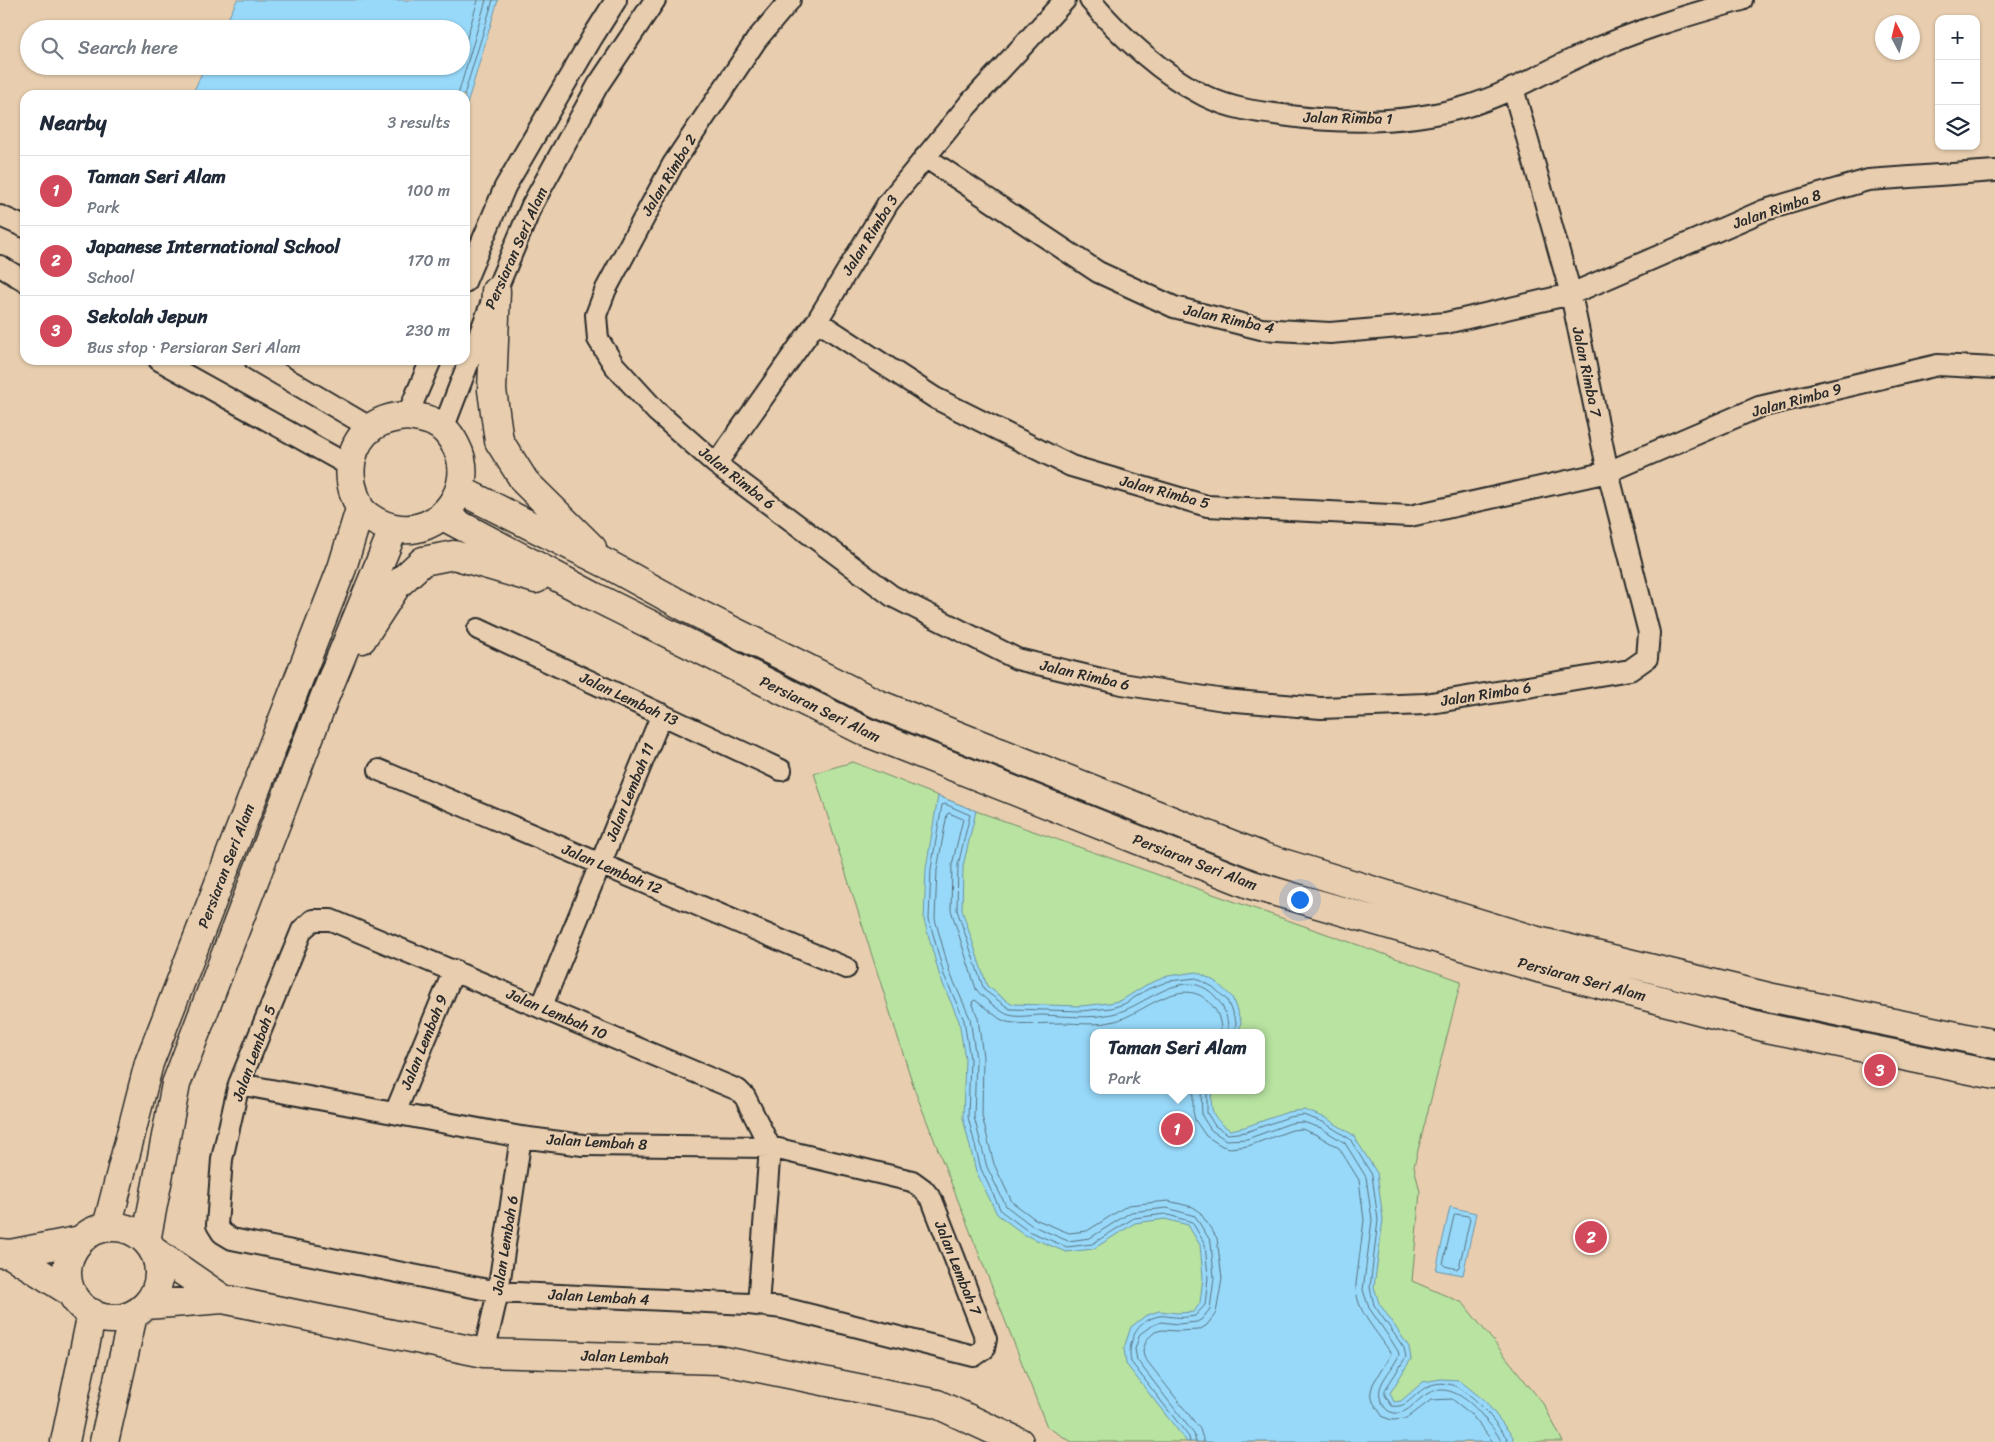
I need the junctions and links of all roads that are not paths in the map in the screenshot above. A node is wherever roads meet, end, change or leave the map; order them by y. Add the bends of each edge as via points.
1 (616, 0) edge
2 (655, 0) edge
3 (790, 0) edge
4 (1065, 0) edge
5 (1090, 0) edge
6 (1742, 0) edge
7 (1513, 88) junction
8 (925, 157) junction
9 (1995, 171) edge
10 (0, 216) edge
11 (20, 224) edge
12 (0, 266) edge
13 (470, 270) edge
14 (20, 278) edge
15 (496, 291) junction
16 (1571, 294) junction
17 (817, 321) junction
18 (470, 359) edge
19 (168, 365) edge
20 (264, 365) edge
21 (429, 365) edge
22 (468, 365) edge
23 (614, 365) joint
24 (1995, 368) edge
25 (407, 416) junction
26 (371, 428) junction
27 (443, 430) junction
28 (716, 464) junction
29 (350, 466) junction
30 (1608, 472) junction
31 (460, 490) junction
32 (360, 509) junction
33 (443, 516) junction
34 (394, 528) junction
35 (609, 565) junction
36 (593, 596) junction
37 (478, 629) dead end
38 (1647, 658) joint
39 (325, 696) junction
40 (662, 714) junction
41 (378, 770) dead end
42 (780, 770) dead end
43 (601, 864) junction
44 (314, 920) joint
45 (846, 968) dead end
46 (454, 970) junction
47 (541, 1008) junction
48 (1995, 1044) edge
49 (1995, 1075) edge
50 (239, 1084) junction
51 (395, 1114) junction
52 (521, 1137) junction
53 (770, 1147) junction
54 (923, 1189) joint
55 (217, 1225) joint
56 (107, 1228) junction
57 (81, 1240) junction
58 (151, 1246) junction
59 (5, 1254) edge
60 (498, 1292) junction
61 (72, 1293) junction
62 (223, 1298) junction
63 (758, 1305) junction
64 (139, 1310) junction
65 (92, 1313) junction
66 (984, 1349) joint
67 (484, 1353) junction
68 (1005, 1439) edge
69 (65, 1442) edge
70 (104, 1442) edge

1 - 13 street via 505,188
2 - 15 street, Persiaran Seri Alam via 598,85 532,205
3 - 23 street, Jalan Rimba 2 via 757,39 673,164 606,289 596,315 596,329 598,339
4 - 8 street, Jalan Rimba 3 via 968,105
5 - 7 street, Jalan Rimba 1 via 1128,39 1180,82 1233,107 1261,113 1348,121 1389,121 1437,114
6 - 7 street, Jalan Rimba 1 via 1648,27 1582,54
7 - 16 street, Jalan Rimba 7
8 - 16 street, Jalan Rimba 4 via 1098,272 1174,307 1261,329 1330,332 1446,324
8 - 17 street, Jalan Rimba 3 via 888,203
9 - 16 street, Jalan Rimba 8 via 1868,180 1765,210
10 - 11 street
12 - 14 street
15 - 18 street, Persiaran Seri Alam
15 - 35 street via 492,390 499,441 525,482
16 - 30 street, Jalan Rimba 7
17 - 28 street, Jalan Rimba 3
17 - 30 street, Jalan Rimba 5 via 935,398 1071,466 1207,506 1410,516
19 - 29 street
20 - 26 street
21 - 25 street
22 - 27 street, Persiaran Seri Alam
23 - 28 street, Jalan Rimba 6 via 656,411
24 - 30 street, Jalan Rimba 9 via 1938,365 1759,407
25 - 26 street via 390,417
25 - 27 street via 434,422
26 - 29 street via 356,445
27 - 31 street via 451,436 462,456 464,478
28 - 38 street, Jalan Rimba 6 via 892,596 1017,659 1122,684 1224,700 1321,708 1425,704 1630,670
29 - 32 street via 352,488
30 - 38 street, Jalan Rimba 7 via 1649,633
31 - 33 street
31 - 35 street, Persiaran Seri Alam
32 - 34 street via 374,520
32 - 56 street, Persiaran Seri Alam via 342,568 149,1063
33 - 34 street via 423,526
33 - 36 street, Persiaran Seri Alam
34 - 39 street, Persiaran Seri Alam
35 - 48 street, Persiaran Seri Alam via 878,704 1263,857 1534,940 1773,998
36 - 39 street via 454,555 423,561 397,585
36 - 49 street, Persiaran Seri Alam via 866,732 1252,885 1542,969 1748,1023
37 - 40 street, Jalan Lembah 13
39 - 58 street, Persiaran Seri Alam via 176,1084
40 - 42 street, Jalan Lembah 13
40 - 43 street, Jalan Lembah 11
41 - 43 street, Jalan Lembah 12
43 - 45 street, Jalan Lembah 12
43 - 47 street, Jalan Lembah 11
44 - 46 street, Jalan Lembah 10 via 331,920
44 - 50 street, Jalan Lembah 5 via 302,930
46 - 47 street, Jalan Lembah 10
46 - 51 street, Jalan Lembah 9
47 - 53 street, Jalan Lembah 10 via 738,1090 746,1097
50 - 51 street, Jalan Lembah 8
50 - 55 street, Jalan Lembah 5 via 222,1158
51 - 52 street, Jalan Lembah 8
52 - 53 street, Jalan Lembah 8 via 583,1145
52 - 60 street, Jalan Lembah 6
53 - 54 street, Jalan Lembah 8 via 912,1180
53 - 63 street
54 - 66 street, Jalan Lembah 7 via 932,1200 986,1338
55 - 60 street, Jalan Lembah 4 via 222,1233 232,1238
56 - 57 street
56 - 58 street via 135,1232
57 - 59 street
57 - 61 street via 68,1265
58 - 62 street, Jalan Lembah
58 - 64 street via 159,1266 159,1280 154,1294
59 - 61 street
60 - 63 street, Jalan Lembah 4
60 - 67 street, Jalan Lembah 6
61 - 65 street via 80,1305
62 - 64 street, Jalan Lembah
62 - 67 street, Jalan Lembah
63 - 66 street, Jalan Lembah 4 via 783,1308 974,1356
64 - 65 street via 120,1318
64 - 70 street
65 - 69 street
67 - 68 street, Jalan Lembah via 719,1360 937,1404

